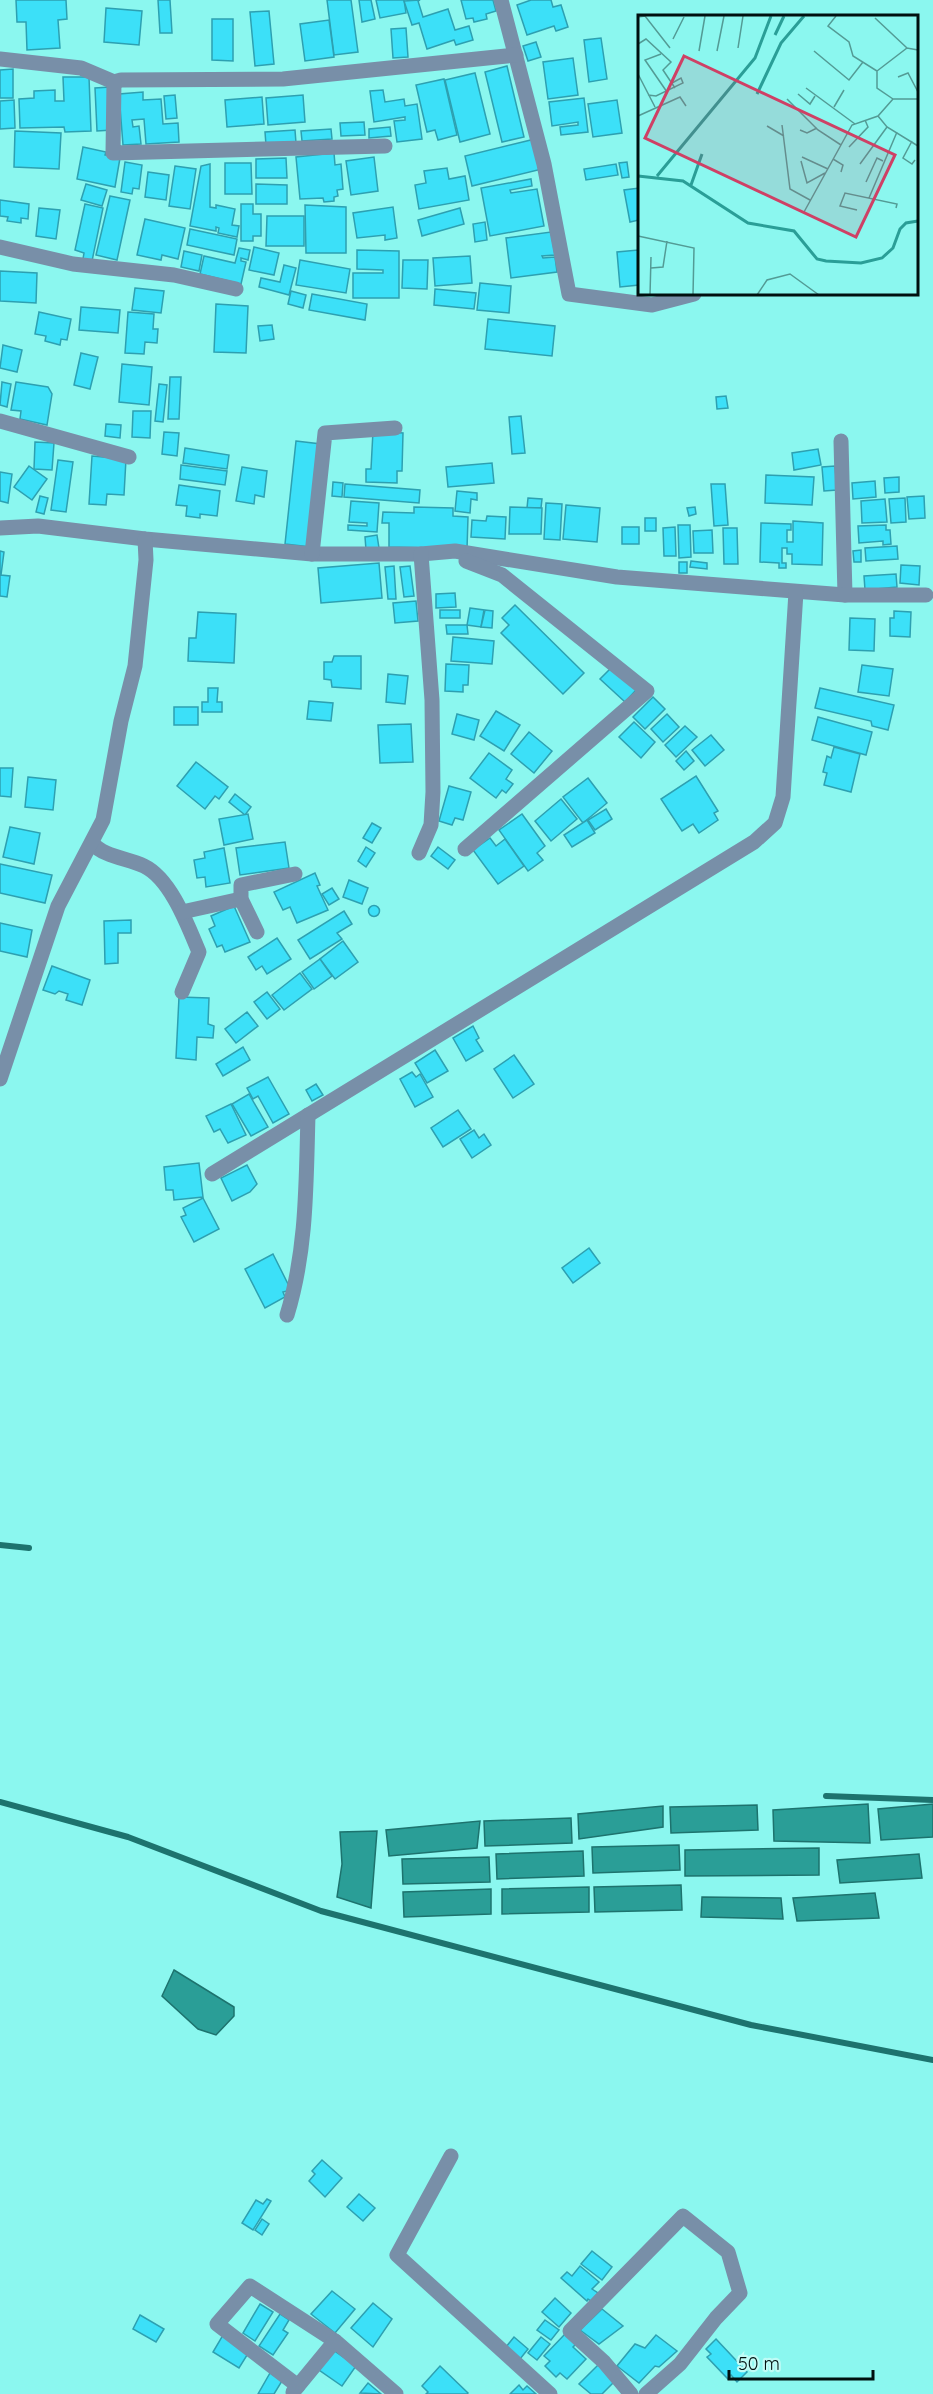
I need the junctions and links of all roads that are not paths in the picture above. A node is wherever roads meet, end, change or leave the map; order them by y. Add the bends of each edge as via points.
1 (501, 0) edge
2 (516, 55) junction
3 (0, 59) edge
4 (114, 82) junction
5 (385, 146) dead end
6 (0, 247) edge
7 (236, 289) dead end
8 (686, 296) edge
9 (0, 421) edge
10 (395, 428) dead end
11 (841, 441) dead end
12 (129, 457) dead end
13 (0, 528) edge
14 (145, 539) junction
15 (455, 551) junction
16 (312, 554) junction
17 (421, 554) junction
18 (796, 592) junction
19 (845, 595) junction
20 (926, 595) dead end
21 (92, 843) junction
22 (465, 849) dead end
23 (419, 854) dead end
24 (295, 874) dead end
25 (241, 899) junction
26 (182, 912) junction
27 (256, 932) dead end
28 (182, 992) dead end
29 (0, 1079) edge
30 (308, 1115) junction
31 (212, 1174) dead end
32 (286, 1315) dead end
33 (451, 2156) dead end
34 (335, 2341) junction
35 (295, 2390) edge
36 (396, 2394) edge
37 (550, 2394) edge
38 (631, 2394) edge
39 (646, 2394) edge

1 - 2 street
2 - 4 street via 284,79 167,78
2 - 8 street via 544,164 569,294 652,305
3 - 4 street via 81,68
4 - 5 street via 113,153
6 - 7 street via 73,264 174,275
9 - 12 street
10 - 16 street via 326,433
11 - 19 street
13 - 14 street via 38,526
14 - 16 street
14 - 21 street via 135,666 103,820
15 - 17 street
15 - 18 street via 617,577
15 - 22 street via 467,562 502,575 647,692
16 - 17 street
17 - 23 street via 432,700 433,792 431,825
18 - 19 street
18 - 30 street via 783,797 775,823 754,842
19 - 20 street
21 - 26 street via 98,850 145,866 159,877
21 - 29 street via 58,906
24 - 25 street via 241,885
25 - 26 street
25 - 27 street
26 - 28 street via 199,952
30 - 31 street
30 - 32 street via 302,1253
33 - 37 street via 397,2255
34 - 35 street
34 - 35 street via 250,2286 217,2324
34 - 36 street
38 - 39 street via 570,2331 683,2216 728,2252 740,2293 680,2364

